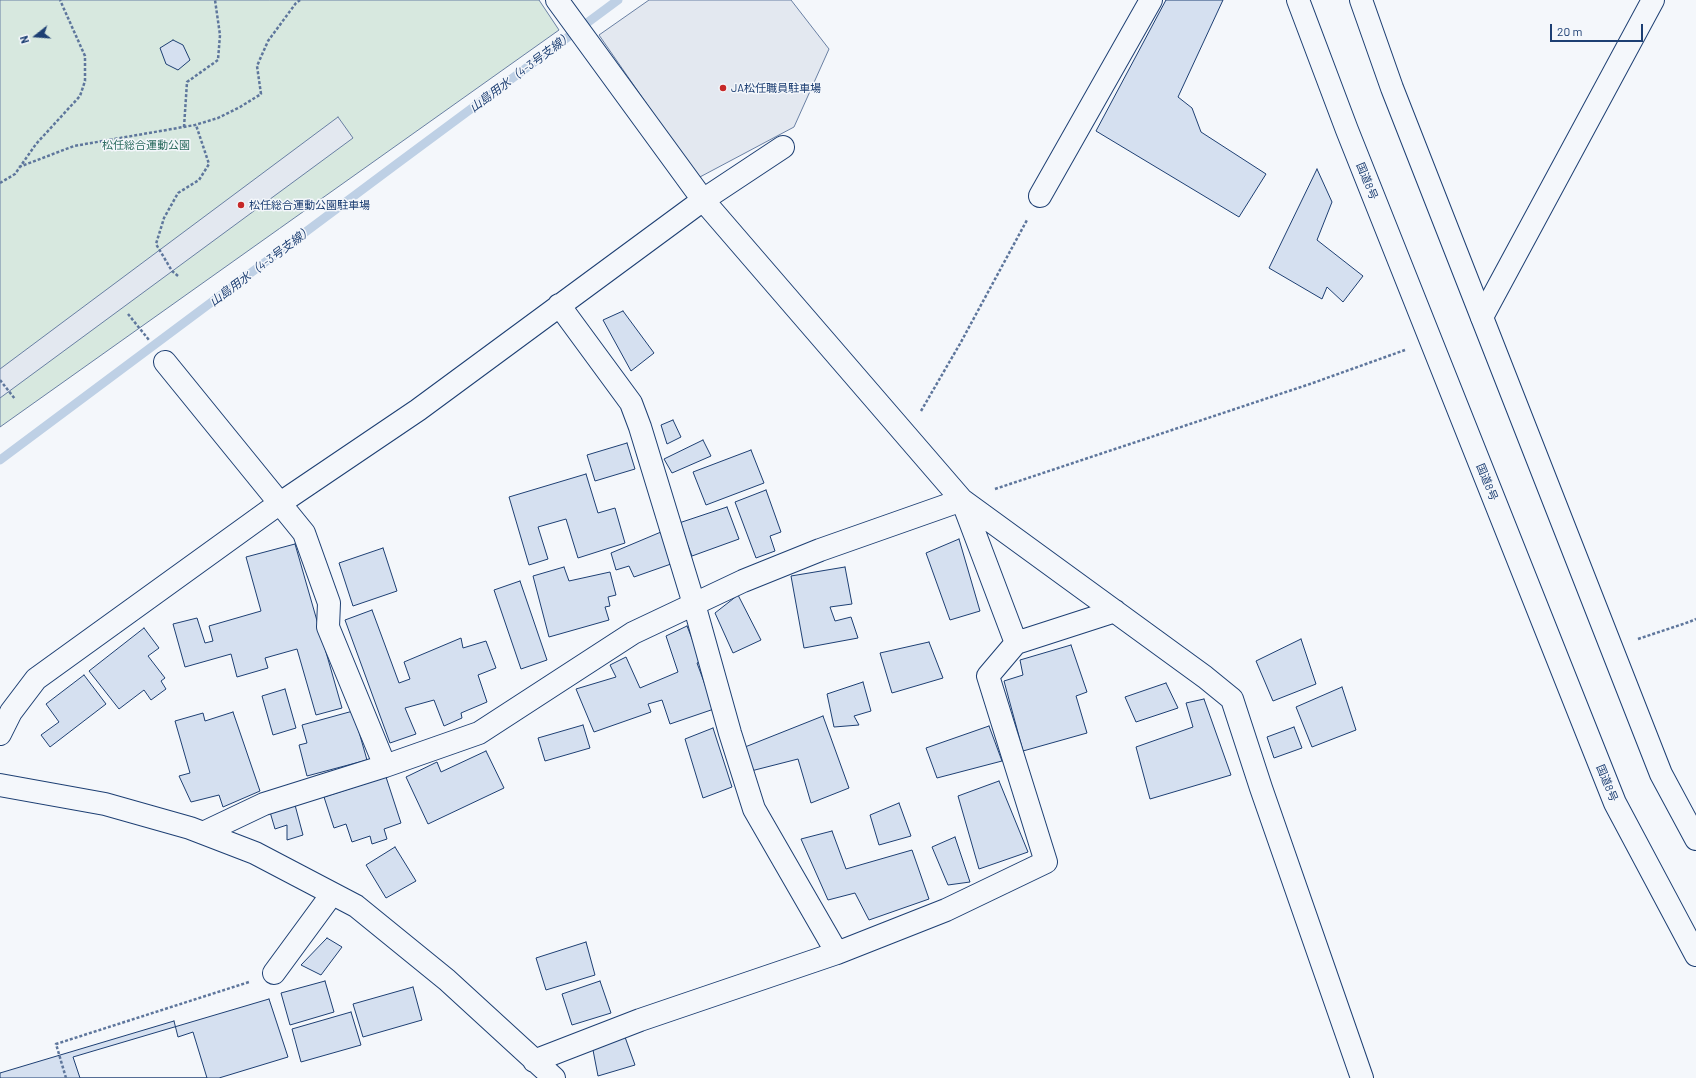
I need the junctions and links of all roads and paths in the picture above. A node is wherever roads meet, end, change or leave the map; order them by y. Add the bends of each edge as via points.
1 (60, 0) edge
2 (215, 0) edge
3 (300, 0) edge
4 (1151, 0) edge
5 (1298, 0) edge
6 (1360, 0) edge
7 (1653, 0) edge
8 (563, 8) edge
9 (195, 125) junction
10 (184, 127) junction
11 (783, 147) dead end
12 (20, 167) junction
13 (0, 183) edge
14 (1040, 196) joint
15 (703, 200) junction
16 (178, 276) dead end
17 (559, 305) junction
18 (128, 314) dead end
19 (1482, 317) junction
20 (144, 331) dead end
21 (1431, 340) junction
22 (165, 362) dead end
23 (0, 380) edge
24 (15, 399) dead end
25 (906, 437) junction
26 (962, 500) junction
27 (280, 503) junction
28 (694, 604) junction
29 (1115, 611) junction
30 (1696, 618) edge
31 (1016, 643) junction
32 (1613, 650) junction
33 (0, 734) edge
34 (385, 766) junction
35 (0, 785) edge
36 (203, 833) junction
37 (1696, 839) edge
38 (332, 894) junction
39 (837, 953) junction
40 (1696, 955) edge
41 (274, 973) joint
42 (534, 1061) junction
43 (66, 1078) edge
44 (554, 1078) edge
45 (1362, 1078) edge

1 - 12 path via 85,56 85,80 80,96 40,139
2 - 10 path via 220,35 218,60 187,82
3 - 9 path via 268,41 256,66 261,94 218,118
4 - 14 main road
5 - 21 main road, 国道8号
6 - 19 main road
7 - 19 main road
8 - 15 main road
9 - 10 path
9 - 16 path via 209,164 198,180 178,193 164,218 156,244 172,271
10 - 12 path via 74,146
11 - 15 main road
12 - 13 path via 15,174
14 - 25 path
15 - 17 main road
15 - 25 main road
17 - 27 main road via 418,410
17 - 28 main road via 631,403
18 - 20 path
19 - 32 main road
21 - 26 path via 1310,384
21 - 40 main road, 国道8号 via 1615,803
22 - 27 main road
23 - 24 path
25 - 26 main road
26 - 28 main road via 820,550
26 - 29 main road
26 - 31 main road
27 - 33 main road via 36,679 11,712
27 - 34 main road via 304,533 329,602 328,627
28 - 34 main road via 633,633 479,733
28 - 39 main road via 754,809
29 - 31 main road
29 - 45 main road via 1232,699
30 - 32 path
31 - 39 main road via 988,676 1046,862 946,910
32 - 37 main road via 1661,774
34 - 36 main road via 264,804
35 - 36 main road via 105,804
36 - 38 main road via 255,853
38 - 41 main road
38 - 42 main road via 356,906 441,975
39 - 42 main road via 640,1020
41 - 43 path via 56,1044
42 - 44 main road

